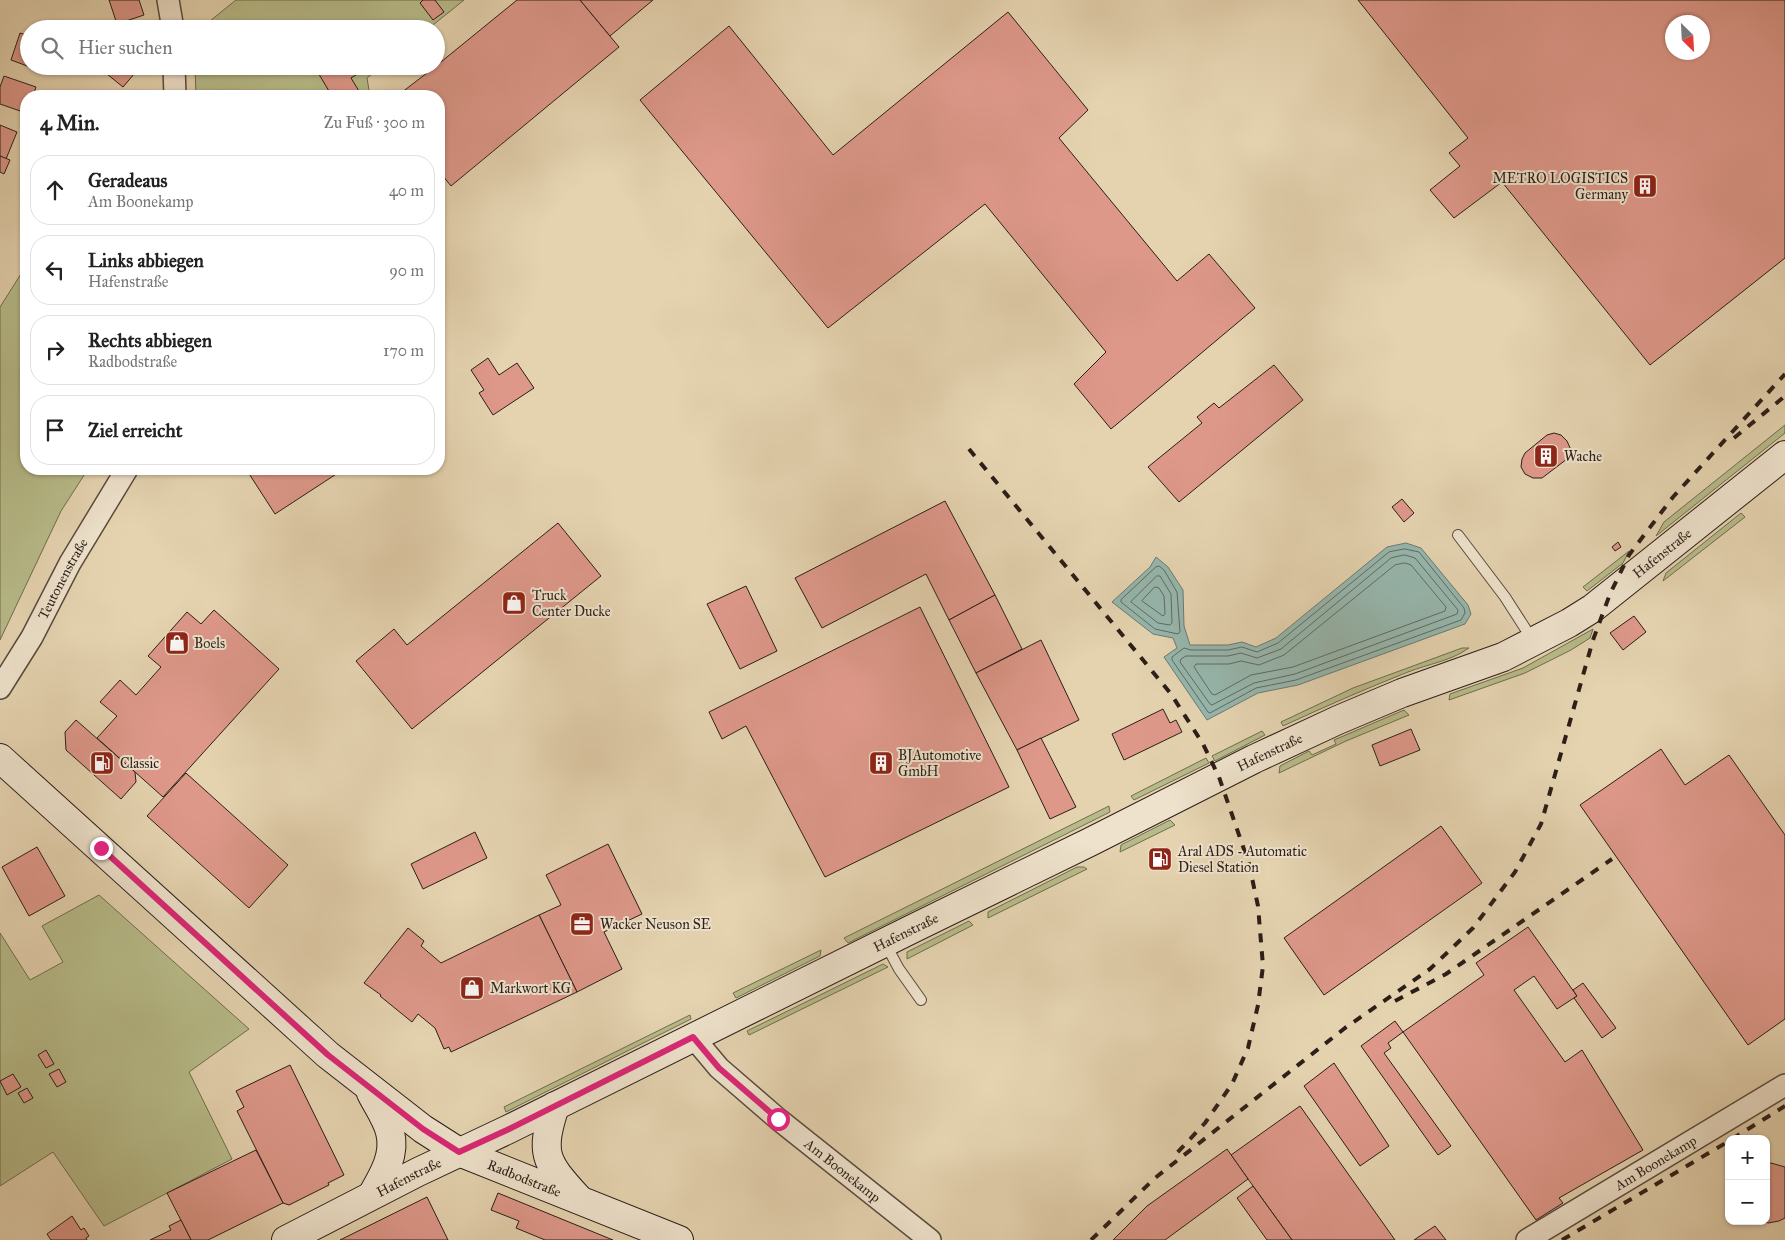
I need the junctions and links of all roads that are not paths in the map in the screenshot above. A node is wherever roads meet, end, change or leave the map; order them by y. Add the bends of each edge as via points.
1 (168, 0) edge
2 (171, 20) edge
3 (174, 75) edge
4 (175, 90) edge
5 (1785, 455) edge
6 (122, 475) edge
7 (1458, 535) dead end
8 (1534, 642) junction
9 (0, 688) edge
10 (0, 758) edge
11 (884, 942) junction
12 (921, 1000) dead end
13 (693, 1037) junction
14 (1785, 1085) edge
15 (368, 1087) junction
16 (555, 1106) junction
17 (459, 1152) junction
18 (372, 1195) junction
19 (582, 1202) junction
20 (286, 1240) edge
21 (679, 1240) edge
22 (930, 1240) edge
23 (1527, 1240) edge

1 - 2 street
3 - 4 street
5 - 8 street, Hafenstraße via 1592,608
6 - 9 street, Teutonenstraße
7 - 8 lane
8 - 11 street, Hafenstraße via 1478,667 1402,693 1274,749
10 - 15 street, Radbodstraße via 328,1055
11 - 12 lane
11 - 13 street, Hafenstraße
13 - 16 street, Hafenstraße
13 - 22 street, Am Boonekamp via 719,1068 778,1119
14 - 23 street, Am Boonekamp
15 - 17 street, Radbodstraße
15 - 18 street via 392,1139 386,1171
16 - 17 street, Hafenstraße
16 - 19 street via 547,1138 547,1156 558,1176
17 - 18 street, Hafenstraße
17 - 19 street, Radbodstraße
18 - 20 street, Hafenstraße
19 - 21 street, Radbodstraße

